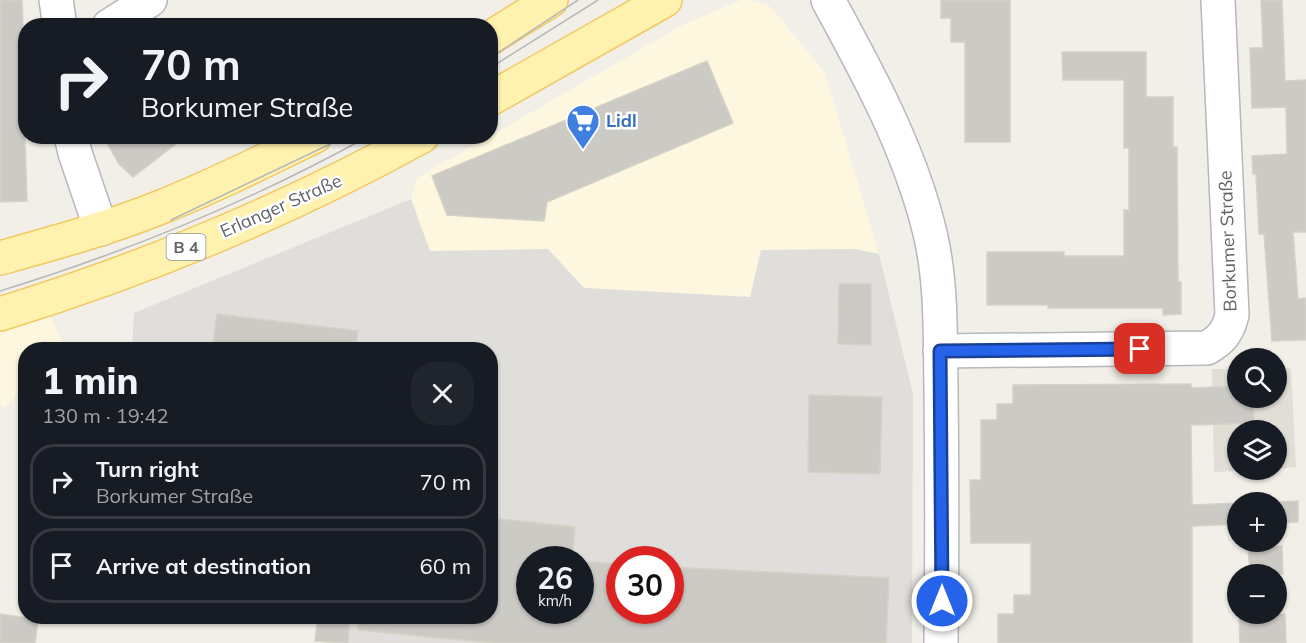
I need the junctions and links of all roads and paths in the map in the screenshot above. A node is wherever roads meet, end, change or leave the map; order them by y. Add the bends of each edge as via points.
1 (56, 0) edge
2 (150, 0) edge
3 (551, 0) edge
4 (665, 0) edge
5 (828, 0) edge
6 (1218, 0) edge
7 (59, 18) edge
8 (122, 18) edge
9 (498, 33) edge
10 (498, 94) edge
11 (73, 144) edge
12 (298, 144) edge
13 (407, 144) edge
14 (101, 229) junction
15 (0, 258) edge
16 (0, 314) edge
17 (940, 351) junction
18 (941, 643) edge

1 - 7 street
2 - 8 street
3 - 9 main road
4 - 10 main road
5 - 17 street via 877,90 917,185 931,236
6 - 17 street, Borkumer Straße via 1232,315 1229,330 1207,348
11 - 14 street
12 - 14 main road, B 4 via 197,193
13 - 16 main road, Erlanger Straße / B 4 via 323,188 214,236 101,281
14 - 15 main road, B 4
17 - 18 street

